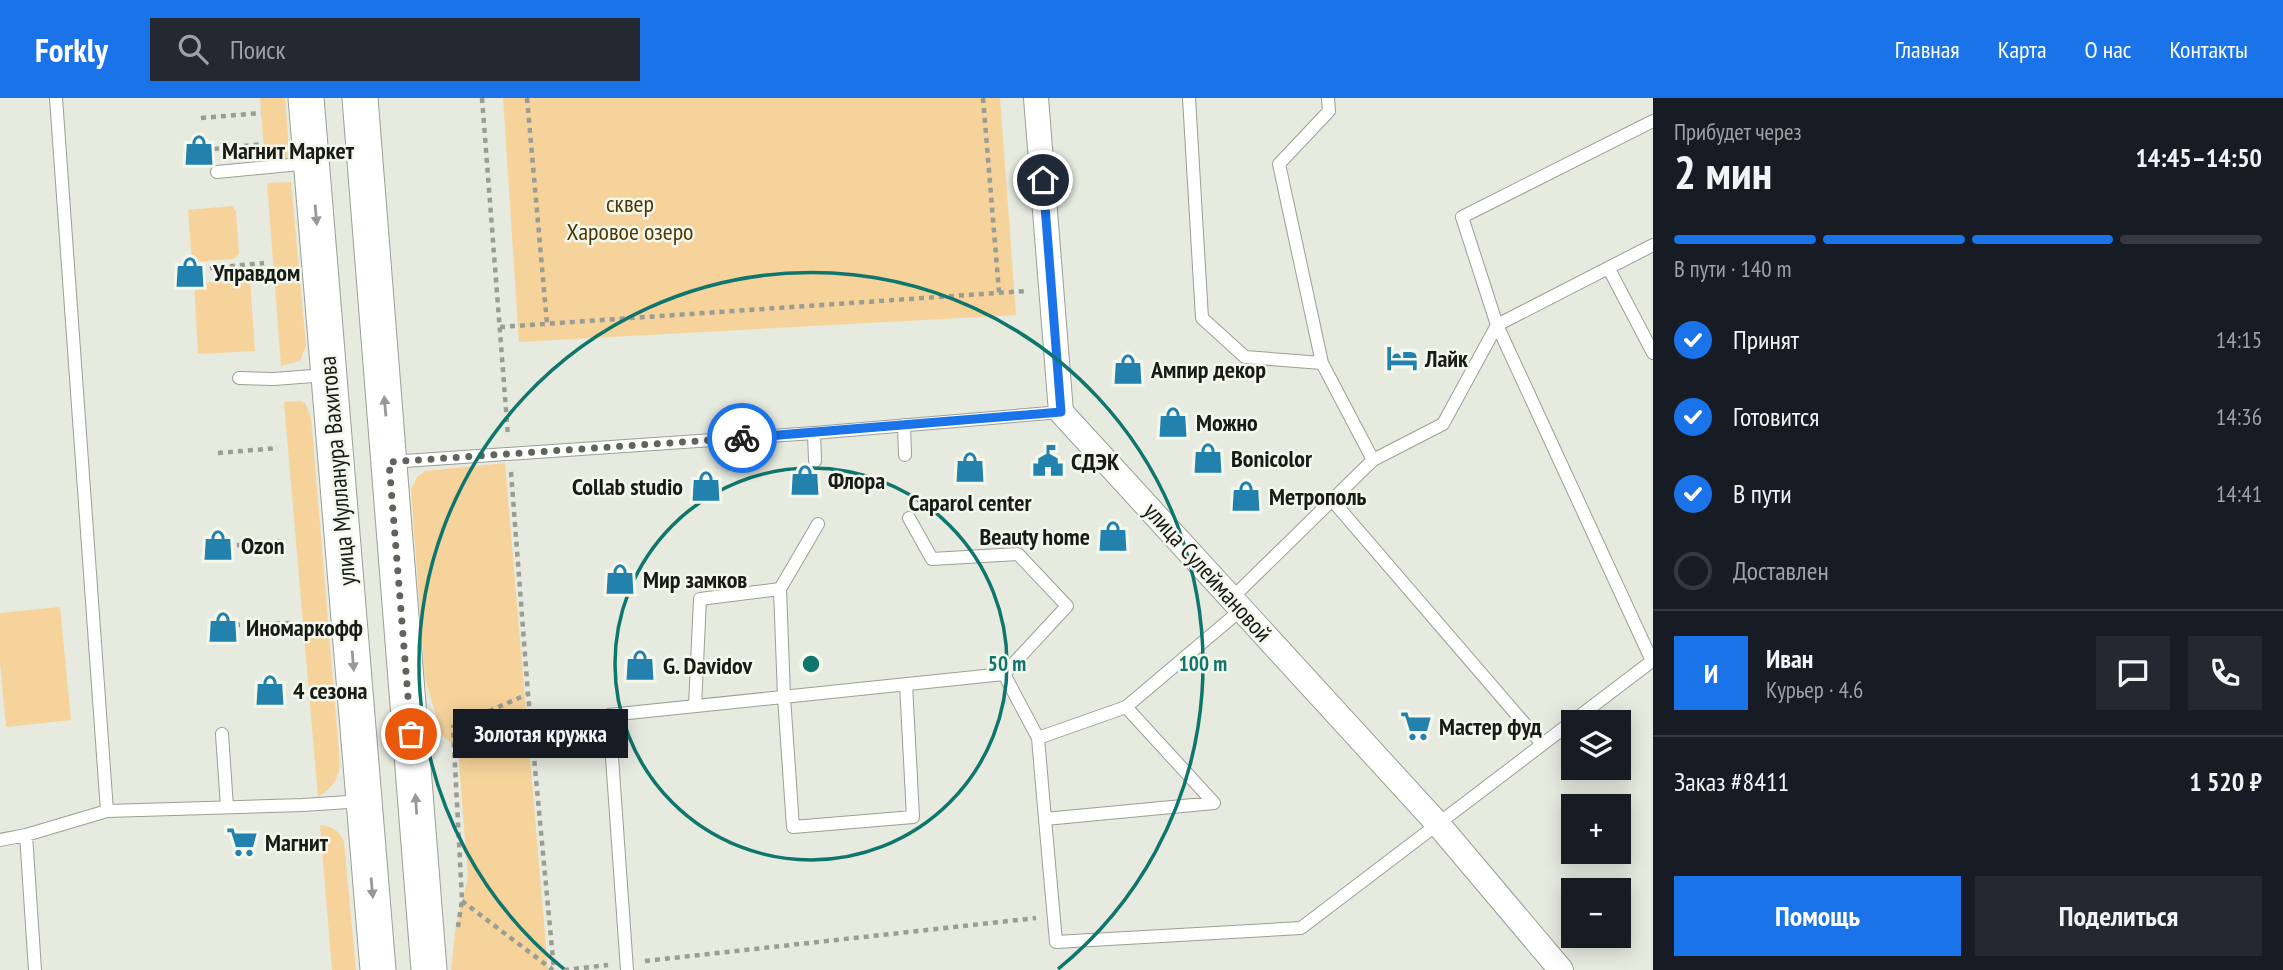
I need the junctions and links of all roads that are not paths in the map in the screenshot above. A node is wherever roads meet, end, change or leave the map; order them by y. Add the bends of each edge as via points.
1 (56, 98) edge
2 (306, 98) edge
3 (360, 98) edge
4 (1036, 98) edge
5 (1189, 98) edge
6 (1328, 98) edge
7 (1653, 121) edge
8 (312, 163) junction
9 (217, 172) dead end
10 (1653, 245) edge
11 (1608, 269) junction
12 (1497, 325) junction
13 (1653, 353) edge
14 (1322, 363) junction
15 (330, 375) junction
16 (239, 378) dead end
17 (1061, 412) junction
18 (904, 425) junction
19 (814, 433) junction
20 (905, 455) dead end
21 (1373, 460) junction
22 (815, 461) dead end
23 (389, 462) junction
24 (1332, 500) junction
25 (909, 518) dead end
26 (818, 524) dead end
27 (780, 589) junction
28 (1237, 604) junction
29 (1652, 660) edge
30 (1004, 674) junction
31 (906, 684) junction
32 (784, 697) junction
33 (694, 706) junction
34 (1126, 707) junction
35 (222, 734) dead end
36 (1038, 738) junction
37 (1542, 744) junction
38 (365, 801) junction
39 (227, 807) junction
40 (107, 811) junction
41 (1045, 820) junction
42 (1437, 823) junction
43 (26, 835) junction
44 (0, 839) edge
45 (627, 966) edge
46 (35, 970) edge
47 (378, 970) edge
48 (429, 970) edge
49 (1561, 970) edge

1 - 40 lane
2 - 8 main road, улица Мулланура Вахитова
23 -> 3 main road
4 - 17 street
5 - 14 lane via 1202,318 1245,357
6 - 14 lane via 1329,111 1279,164
7 - 12 lane via 1462,217
8 - 9 lane
8 -> 15 main road, улица Мулланура Вахитова
10 - 11 lane
11 - 12 lane
11 - 13 lane
12 - 21 lane via 1443,424
12 - 29 lane
14 - 21 lane
15 - 16 lane
15 -> 38 main road, улица Мулланура Вахитова
17 - 18 lane
17 - 28 street, улица Сулеймановой
18 - 19 lane
18 - 20 lane
19 - 22 lane
19 - 23 lane
21 - 24 lane
48 -> 23 main road
24 - 28 lane
24 - 37 lane
25 - 30 lane via 932,559 1018,554 1067,606
26 - 27 lane
27 - 32 lane
27 - 33 lane via 700,599
28 - 34 lane
28 - 42 street, улица Сулеймановой
29 - 37 lane
30 - 31 lane
30 - 36 lane
31 - 32 lane
31 - 32 lane via 913,817 793,827
32 - 33 lane
33 - 45 lane via 609,715
34 - 36 lane
34 - 41 lane via 1214,803
35 - 39 lane
36 - 41 lane
37 - 42 lane
38 - 39 lane
38 -> 47 main road, улица Мулланура Вахитова
39 - 40 lane
40 - 43 lane
41 - 42 lane via 1056,942 1301,928
42 - 49 street, улица Сулеймановой
43 - 44 lane
43 - 46 lane

